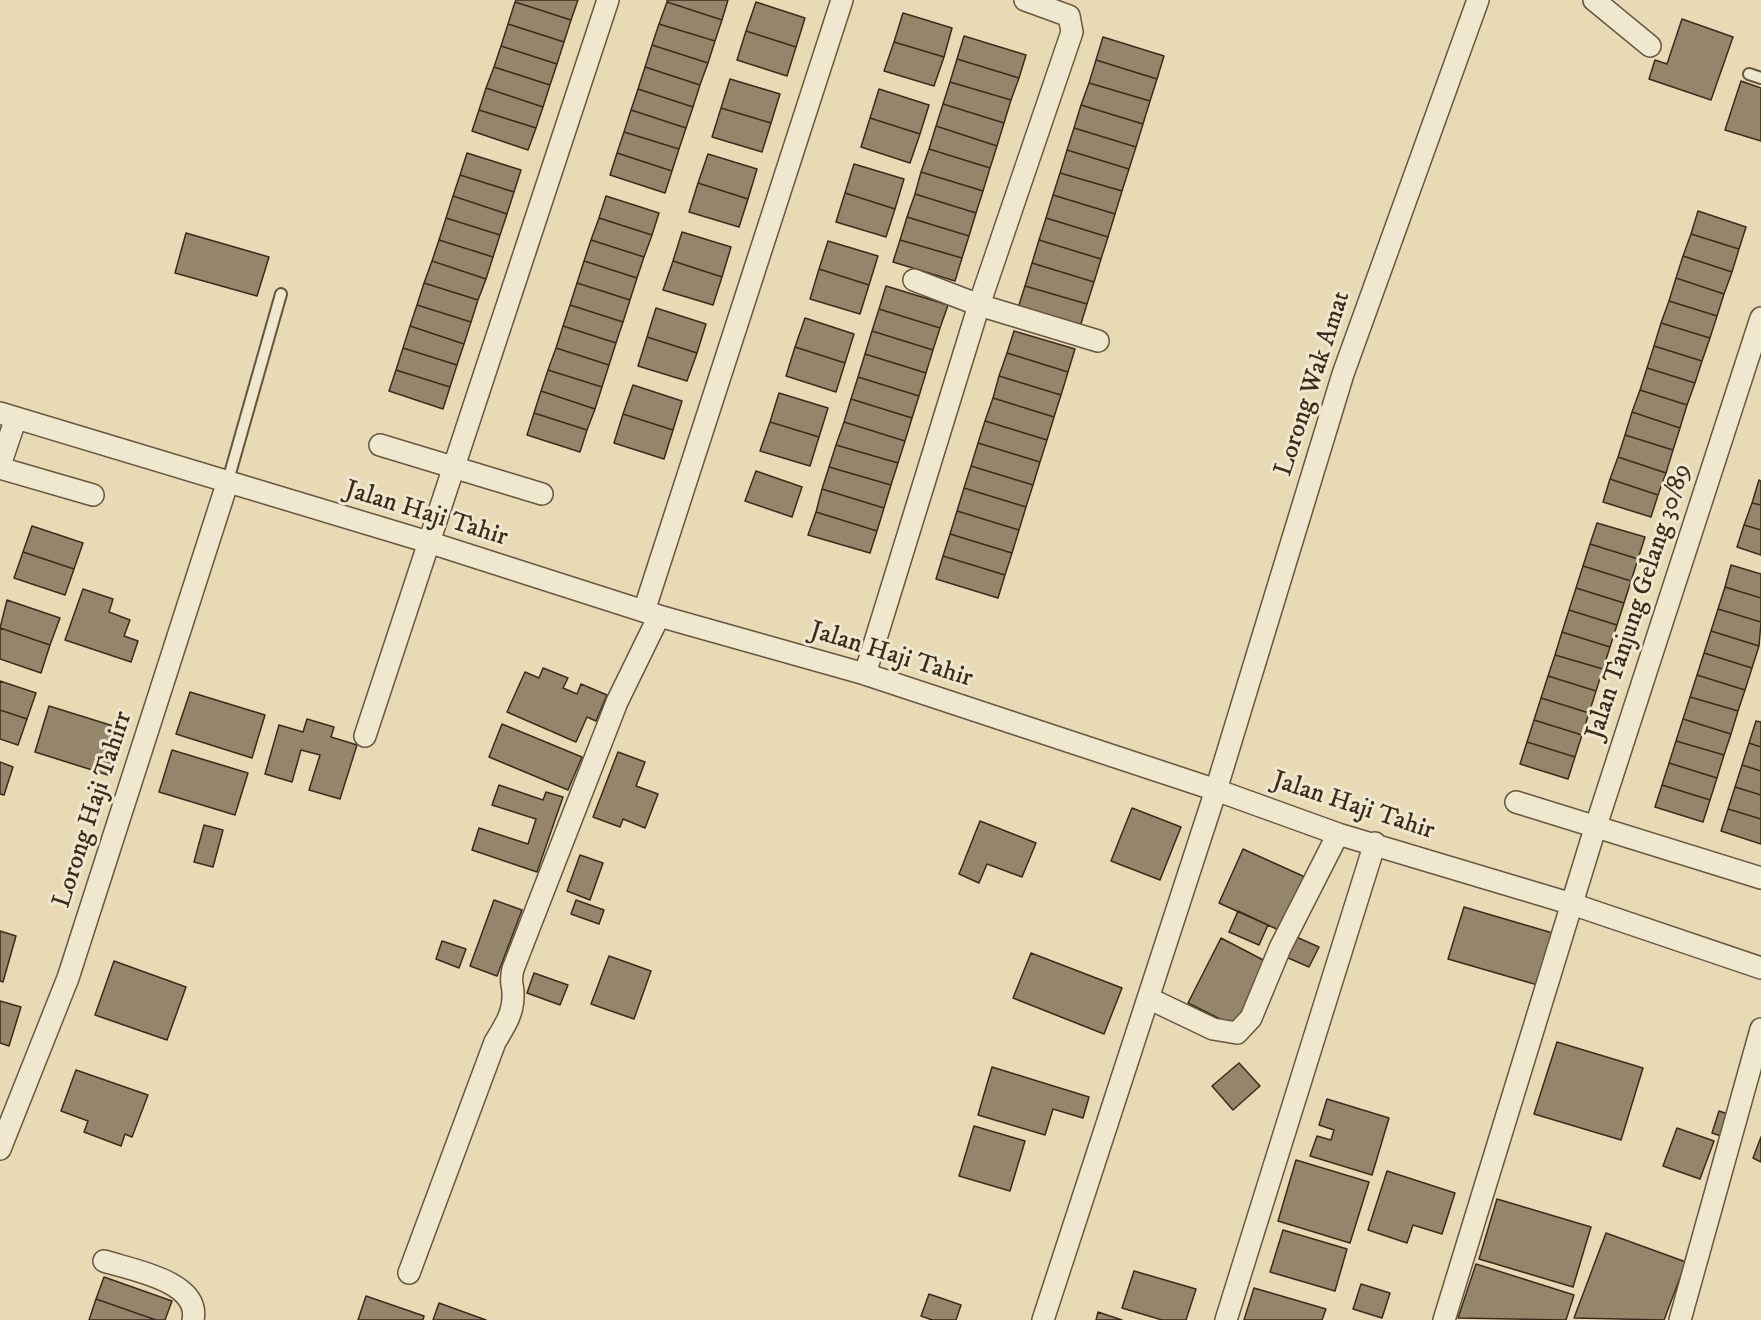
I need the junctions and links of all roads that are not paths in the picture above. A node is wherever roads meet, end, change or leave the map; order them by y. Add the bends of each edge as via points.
1 (608, 0) edge
2 (842, 0) edge
3 (1025, 0) edge
4 (1478, 0) edge
5 (1594, 0) edge
6 (1650, 46) dead end
7 (1749, 74) dead end
8 (1761, 78) edge
9 (914, 280) dead end
10 (281, 294) dead end
11 (980, 305) junction
12 (1761, 318) edge
13 (1098, 341) dead end
14 (8, 415) edge
15 (380, 445) dead end
16 (0, 467) edge
17 (453, 467) junction
18 (227, 484) junction
19 (542, 494) dead end
20 (93, 495) dead end
21 (428, 542) junction
22 (651, 614) junction
23 (865, 674) junction
24 (365, 736) dead end
25 (1216, 790) junction
26 (1516, 802) dead end
27 (1595, 827) junction
28 (1338, 834) junction
29 (1375, 843) junction
30 (1761, 878) edge
31 (1572, 904) junction
32 (1761, 968) edge
33 (1148, 998) junction
34 (1761, 1029) edge
35 (0, 1149) edge
36 (104, 1261) dead end
37 (410, 1273) dead end
38 (194, 1320) edge
39 (1043, 1320) edge
40 (1226, 1320) edge
41 (1444, 1320) edge
42 (1680, 1320) edge

1 - 17 street
2 - 22 street
3 - 11 street via 1069,16 1072,32
4 - 25 street, Lorong Wak Amat via 1343,374
5 - 6 street
7 - 8 lane
9 - 11 street
10 - 18 lane
11 - 13 street
11 - 23 street
12 - 27 street, Jalan Tanjung Gelang 30/89
14 - 16 street
14 - 18 street, Jalan Haji Tahir
15 - 17 street
16 - 20 street
17 - 19 street
17 - 21 street
18 - 21 street, Jalan Haji Tahir
18 - 35 street, Lorong Haji Tahirr via 68,978
21 - 22 street, Jalan Haji Tahir
21 - 24 street
22 - 23 street, Jalan Haji Tahir
22 - 37 street via 513,969 509,983 514,994 512,1014 495,1042
23 - 25 street, Jalan Haji Tahir
25 - 28 street, Jalan Haji Tahir
25 - 33 street, Lorong Wak Amat
26 - 27 street
27 - 30 street
27 - 31 street, Jalan Tanjung Gelang 30/89
28 - 29 street, Jalan Haji Tahir
28 - 33 street via 1280,948 1251,1018 1237,1033 1213,1029
29 - 31 street, Jalan Haji Tahir
29 - 40 street
31 - 32 street, Jalan Haji Tahir
31 - 41 street, Jalan Tanjung Gelang 30/89
33 - 39 street, Lorong Wak Amat
34 - 42 street
36 - 38 street via 173,1283 191,1299

